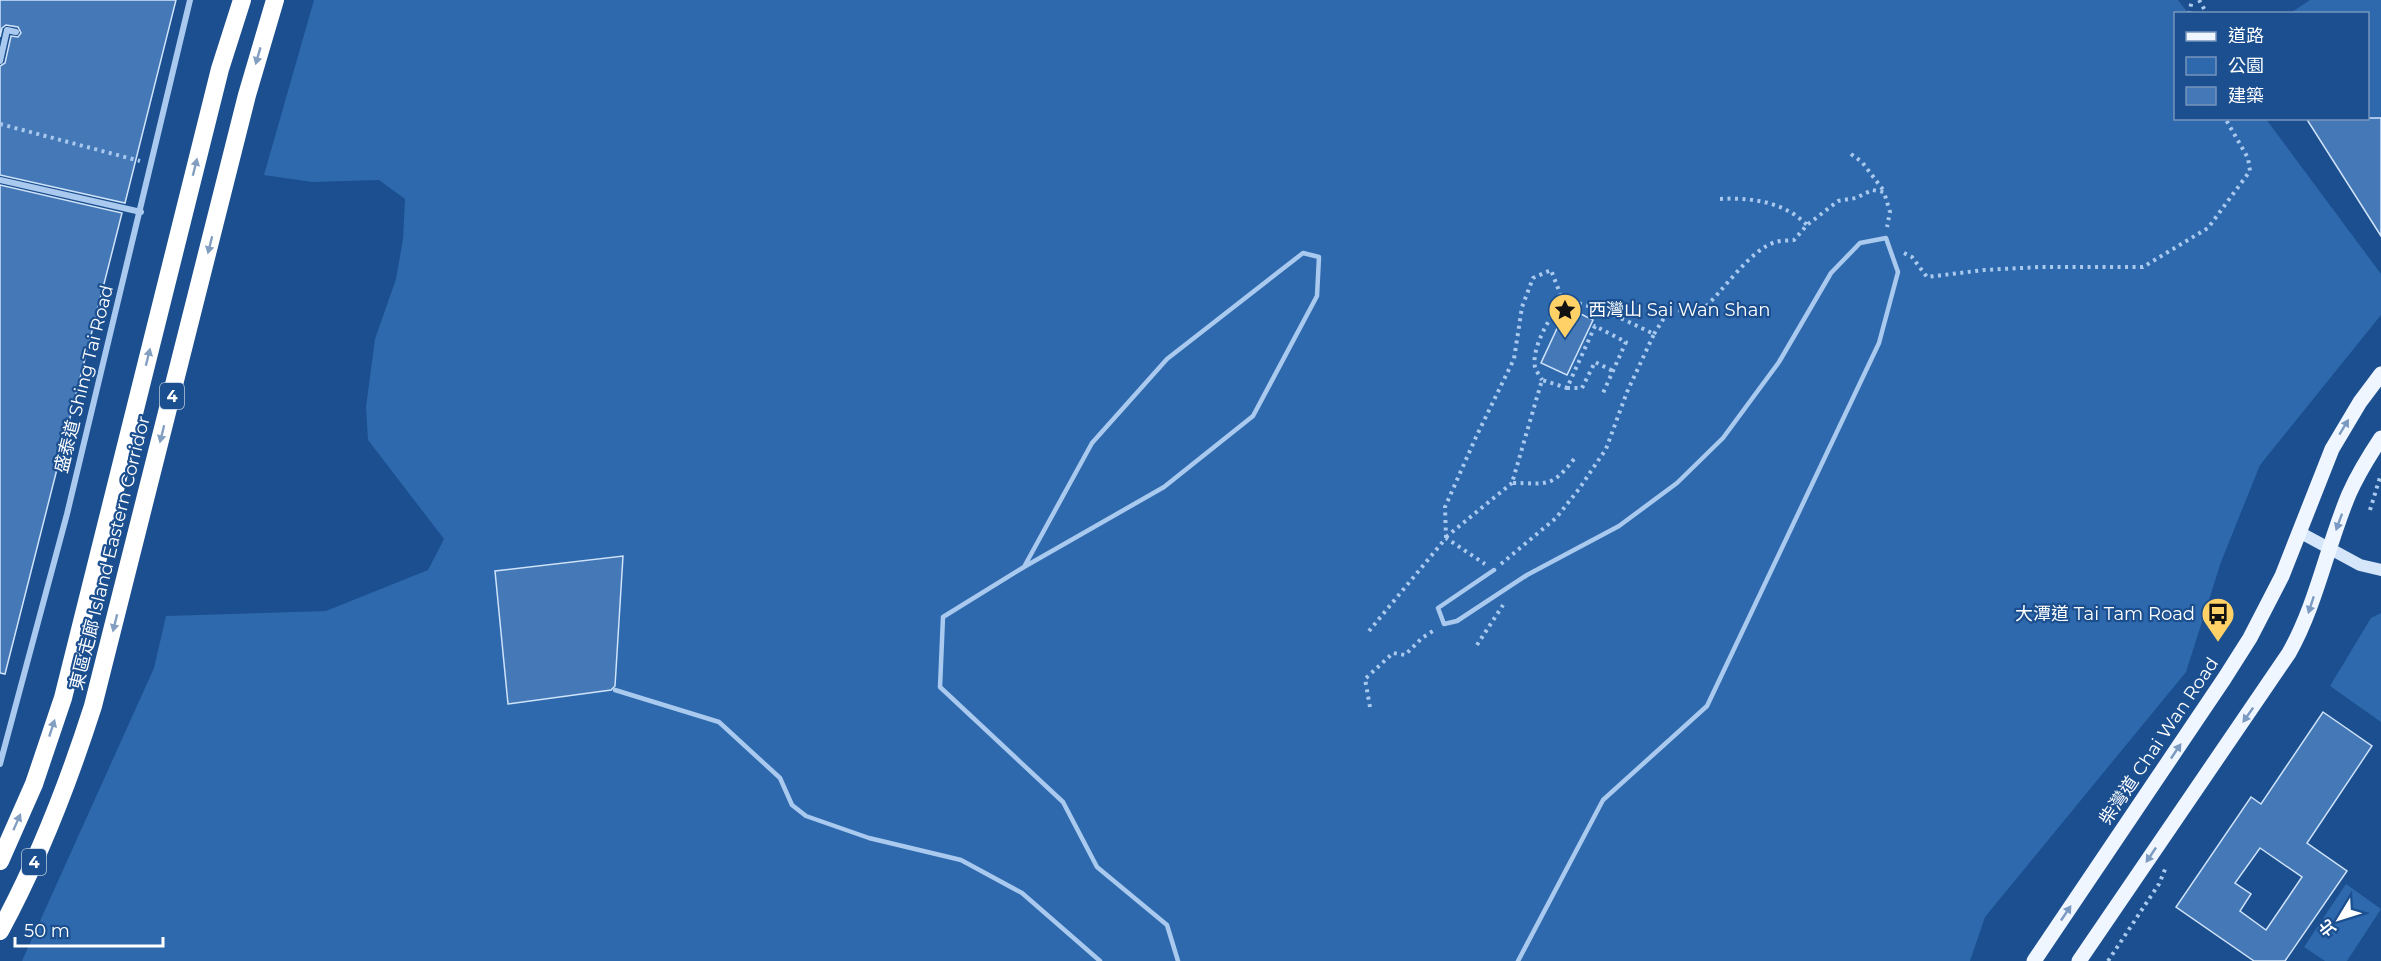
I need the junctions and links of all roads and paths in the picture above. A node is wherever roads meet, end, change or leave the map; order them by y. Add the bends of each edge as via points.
1 (190, 0) edge
2 (242, 0) edge
3 (275, 0) edge
4 (16, 32) dead end
5 (0, 61) edge
6 (2226, 120) edge
7 (0, 124) edge
8 (1851, 154) dead end
9 (152, 164) junction
10 (0, 180) edge
11 (1884, 192) junction
12 (1720, 199) dead end
13 (141, 212) junction
14 (1807, 225) junction
15 (1886, 238) junction
16 (1889, 247) junction
17 (1563, 301) junction
18 (1654, 334) junction
19 (1613, 371) junction
20 (2381, 374) edge
21 (1542, 380) junction
22 (1567, 387) junction
23 (1603, 393) dead end
24 (2381, 438) edge
25 (1574, 459) dead end
26 (2381, 474) edge
27 (1512, 483) junction
28 (2370, 510) dead end
29 (2301, 533) junction
30 (1446, 538) junction
31 (2329, 550) junction
32 (1024, 567) junction
33 (1494, 570) junction
34 (2381, 570) edge
35 (1507, 600) dead end
36 (1444, 624) junction
37 (1369, 631) dead end
38 (1478, 645) dead end
39 (615, 690) dead end
40 (1370, 707) dead end
41 (0, 764) edge
42 (0, 861) edge
43 (2167, 864) dead end
44 (0, 931) edge
45 (1100, 961) edge
46 (1179, 961) edge
47 (1518, 961) edge
48 (2034, 961) edge
49 (2079, 961) edge
50 (2108, 961) edge

1 - 9 street, 盛泰道 Shing Tai Road
42 -> 2 highway, 東區走廊 Island Eastern Corridor / 4 via 34,784 63,698 217,81
3 -> 44 highway, 東區走廊 Island Eastern Corridor / 4 via 247,95 93,706 64,791
4 - 5 street via 7,30
6 - 16 path via 2248,158 2250,171 2208,228 2143,267 2040,267 1927,277 1912,256
7 - 9 path
8 - 11 path via 1862,162
9 - 13 street, 盛泰道 Shing Tai Road
10 - 13 street
11 - 14 path via 1872,190 1838,201
11 - 15 path via 1890,212
12 - 14 path via 1746,198 1769,204 1796,213
13 - 41 street, 盛泰道 Shing Tai Road
14 - 18 path via 1794,240 1775,242 1756,252 1701,311 1669,310
15 - 16 lane
15 - 36 lane via 1860,243 1831,273 1779,362 1722,438 1677,483 1619,526 1527,575 1457,621
16 - 47 lane via 1898,272 1879,343 1707,706 1603,800
17 - 18 path via 1603,310
17 - 21 path via 1553,312 1535,351 1535,366
17 - 30 path via 1551,270 1533,278 1522,307 1514,359 1445,507
18 - 33 path via 1606,448 1579,489 1556,518
19 - 22 path via 1595,362 1582,388
19 - 22 path via 1626,342 1595,326
19 - 23 path
29 -> 20 main road, 柴灣道 Chai Wan Road via 2332,449
21 - 22 path
21 - 27 path
24 -> 31 main road via 2349,495
25 - 27 path via 1549,484
26 - 28 path
27 - 30 path
29 - 31 main road
48 -> 29 main road, 柴灣道 Chai Wan Road via 2232,666 2272,598
30 - 33 path
30 - 37 path
31 - 34 main road
31 -> 49 main road via 2306,621 2289,653
32 - 32 lane via 1092,443 1167,359 1303,253 1319,257 1317,296 1253,417 1164,487
32 - 46 lane via 943,617 940,687 1063,802 1097,867 1167,925
33 - 36 lane via 1438,608
35 - 38 path
36 - 40 path via 1405,655 1393,653 1365,679
39 - 45 lane via 719,722 780,778 792,805 806,816 869,838 961,860 1022,892
43 - 50 path via 2159,884

